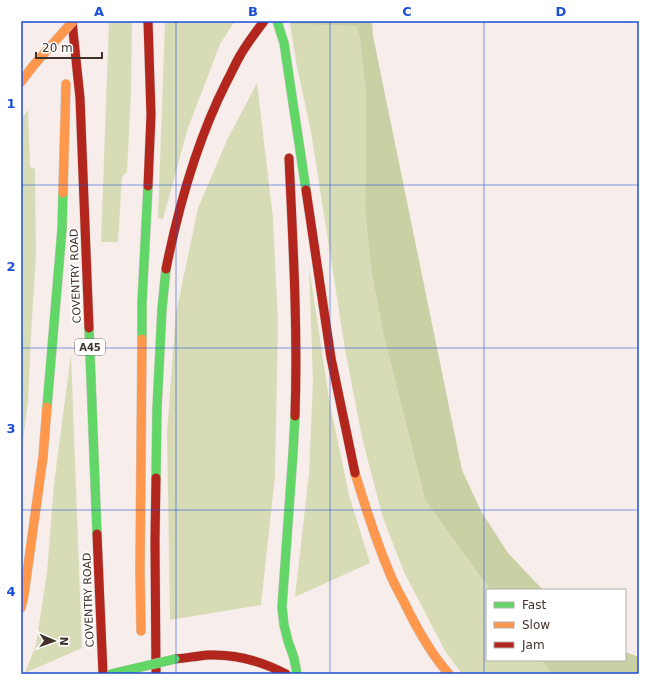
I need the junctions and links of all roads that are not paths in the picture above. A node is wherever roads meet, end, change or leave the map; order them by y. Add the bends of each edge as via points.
1 (67, 21) edge
2 (73, 21) edge
3 (148, 21) edge
4 (264, 21) edge
5 (277, 21) edge
6 (284, 43) junction
7 (66, 53) dead end
8 (66, 77) dead end
9 (21, 82) edge
10 (288, 129) dead end
11 (289, 152) dead end
12 (21, 608) edge
13 (142, 642) dead end
14 (142, 658) dead end
15 (103, 674) edge
16 (110, 674) edge
17 (142, 674) edge
18 (156, 674) edge
19 (286, 674) edge
20 (297, 674) edge
21 (449, 674) edge

1 - 7 highway
2 - 9 highway, bridge
2 - 15 highway, COVENTRY ROAD / A45 via 80,98
3 - 13 highway via 151,115 142,302
4 - 18 highway via 241,54 203,134 188,180 165,276 157,408
5 - 6 highway
6 - 10 highway
6 - 21 highway via 332,358 354,469 388,570 418,630
8 - 12 highway via 62,228 45,434
11 - 20 highway via 296,385 282,607
14 - 17 highway
16 - 19 highway, bridge via 176,659 212,655 247,659

